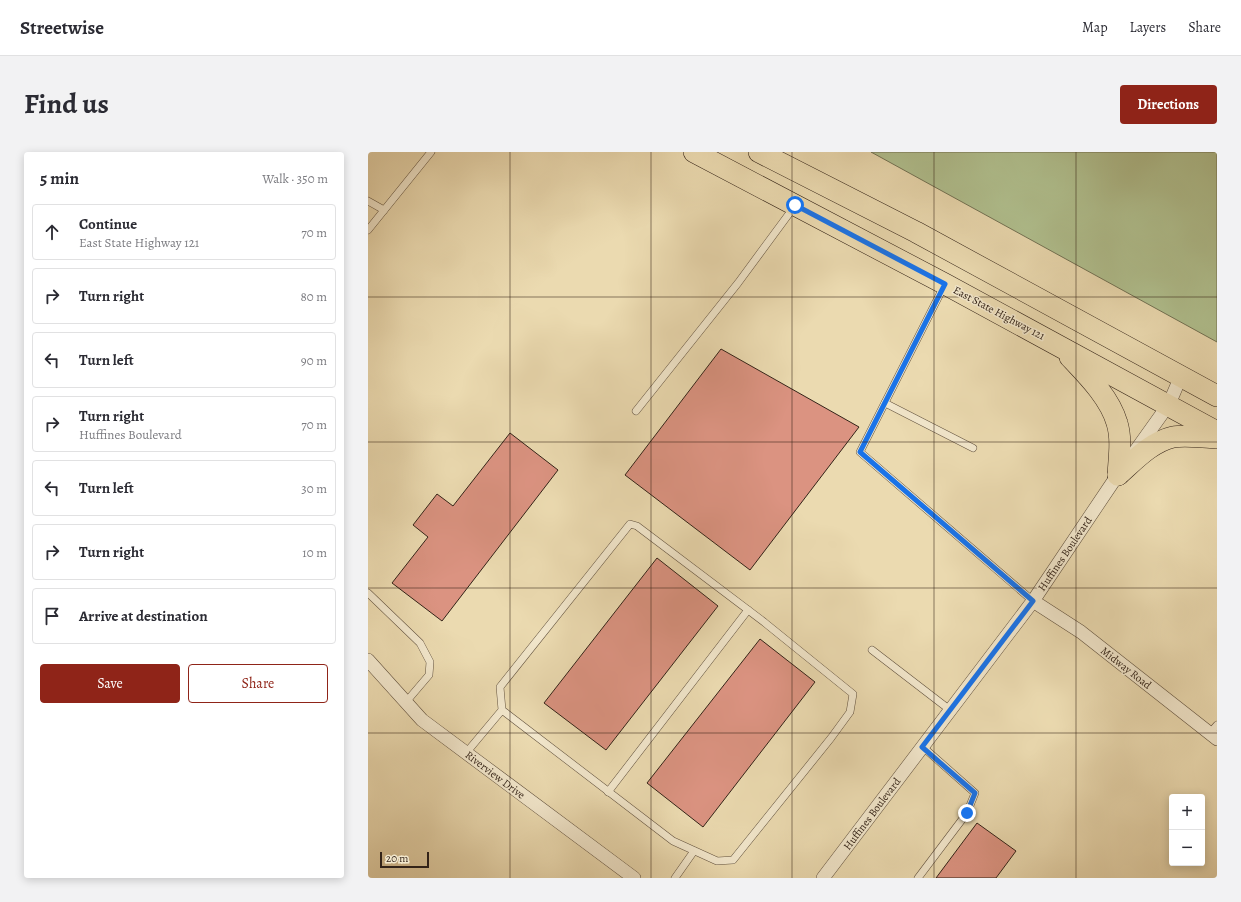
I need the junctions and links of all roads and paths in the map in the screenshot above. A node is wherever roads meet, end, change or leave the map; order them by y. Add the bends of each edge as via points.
1 (431, 152) edge
2 (694, 152) edge
3 (759, 152) edge
4 (368, 201) edge
5 (795, 205) junction
6 (384, 210) junction
7 (368, 230) edge
8 (945, 284) junction
9 (1055, 343) junction
10 (1181, 376) junction
11 (1217, 396) edge
12 (884, 403) junction
13 (1169, 404) junction
14 (636, 411) dead end
15 (1217, 432) edge
16 (1217, 438) edge
17 (973, 448) dead end
18 (1118, 476) junction
19 (368, 593) edge
20 (1033, 601) junction
21 (748, 610) junction
22 (872, 650) dead end
23 (368, 660) edge
24 (406, 702) junction
25 (502, 710) junction
26 (950, 710) junction
27 (1214, 732) edge
28 (922, 747) junction
29 (466, 753) junction
30 (608, 792) junction
31 (694, 851) junction
32 (634, 878) edge
33 (675, 878) edge
34 (823, 878) edge
35 (918, 878) edge

1 - 6 lane
2 - 5 main road, East State Highway 121
3 - 10 main road via 916,232
4 - 6 lane
5 - 8 main road, East State Highway 121
5 - 14 lane via 738,283
6 - 7 lane
8 - 9 main road, East State Highway 121
8 - 12 lane
9 - 13 main road, East State Highway 121
9 - 18 main road via 1105,397 1117,422 1120,441
10 - 11 main road
10 - 13 street, Huffines Boulevard
12 - 17 lane
12 - 20 lane via 860,452
13 - 15 main road, East State Highway 121
13 - 18 street, Huffines Boulevard
16 - 18 main road via 1174,436 1156,443
18 - 20 street, Huffines Boulevard
19 - 24 lane via 420,644 430,662 429,675
20 - 26 street, Huffines Boulevard
20 - 27 street, Midway Road via 1081,632
21 - 25 lane via 637,526 630,524 500,687
21 - 30 lane
21 - 31 lane via 853,694 850,712 733,860 717,861
22 - 26 lane
23 - 24 street, Riverview Drive
24 - 29 street, Riverview Drive via 422,720
25 - 29 lane
25 - 30 lane
26 - 28 street, Huffines Boulevard
28 - 34 street, Huffines Boulevard
28 - 35 lane via 975,793 967,813
29 - 32 street, Riverview Drive
30 - 31 lane via 673,841
31 - 33 lane

